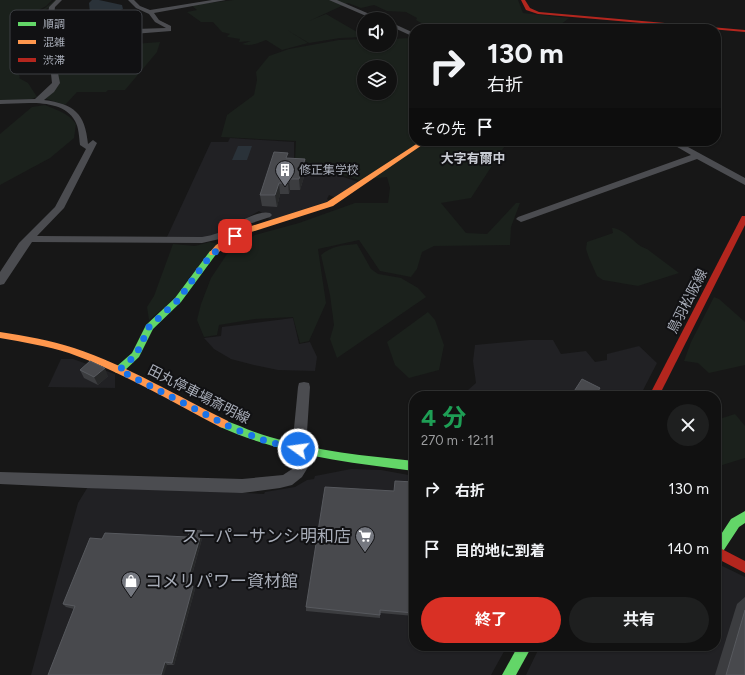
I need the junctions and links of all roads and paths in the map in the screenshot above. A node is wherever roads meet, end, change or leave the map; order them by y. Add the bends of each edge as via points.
1 (59, 0) edge
2 (133, 0) edge
3 (224, 0) edge
4 (332, 0) edge
5 (523, 0) edge
6 (209, 1) edge
7 (185, 3) edge
8 (156, 4) dead end
9 (164, 9) junction
10 (52, 10) edge
11 (150, 12) junction
12 (361, 12) edge
13 (672, 24) edge
14 (397, 27) edge
15 (721, 28) edge
16 (745, 30) edge
17 (142, 31) edge
18 (409, 32) edge
19 (54, 74) edge
20 (38, 101) junction
21 (0, 102) edge
22 (417, 146) edge
23 (680, 146) edge
24 (697, 156) junction
25 (745, 182) edge
26 (267, 215) dead end
27 (745, 218) edge
28 (521, 219) dead end
29 (28, 239) junction
30 (0, 281) edge
31 (0, 335) edge
32 (119, 370) junction
33 (304, 387) dead end
34 (657, 391) edge
35 (304, 450) junction
36 (409, 465) edge
37 (0, 478) edge
38 (745, 516) edge
39 (721, 545) edge
40 (721, 555) edge
41 (745, 567) edge
42 (522, 651) edge
43 (509, 675) edge

1 - 10 street
2 - 11 street via 138,7
3 - 6 street
4 - 12 street
5 - 13 street via 528,10 538,13
6 - 7 street
7 - 9 street
8 - 9 street
9 - 11 street
11 - 17 street via 157,21 169,27 169,30
14 - 18 street
15 - 16 street
19 - 20 street via 56,83
20 - 21 street
20 - 29 street via 59,106 76,116 84,145 92,145 59,208
22 - 32 street via 330,204 242,232 224,243 210,256 178,300 149,327 136,355
23 - 24 street
24 - 25 street
24 - 28 street
26 - 29 street via 243,223 220,236 202,240
27 - 34 street, 鳥羽松阪線
29 - 30 street
31 - 32 street, 田丸停車場斎明線 via 72,350
32 - 35 street, 田丸停車場斎明線 via 232,428 269,442
33 - 35 street
35 - 36 street, 田丸停車場斎明線
35 - 37 street via 297,473 287,480 242,486
38 - 39 street via 736,523
40 - 41 street
42 - 43 street

